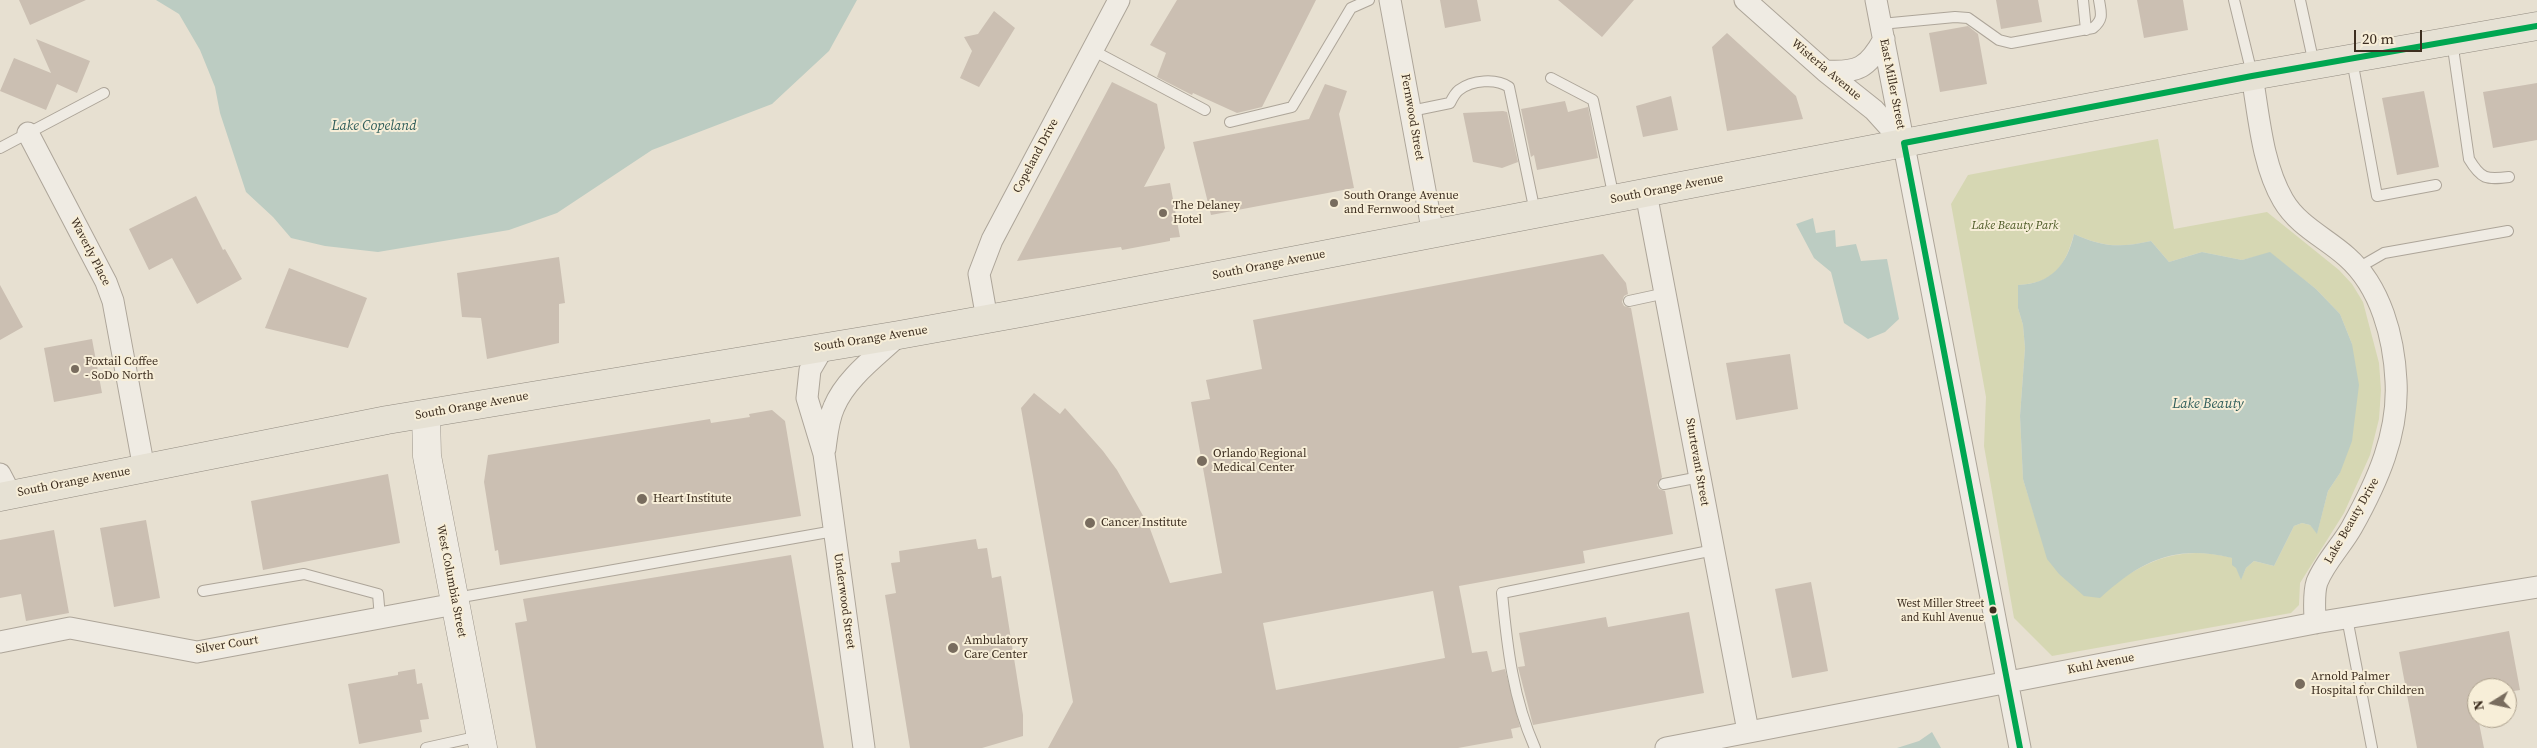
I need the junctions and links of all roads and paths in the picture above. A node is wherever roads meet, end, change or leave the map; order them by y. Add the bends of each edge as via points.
1 (1119, 0) edge
2 (1369, 0) edge
3 (1390, 0) edge
4 (1745, 0) edge
5 (1876, 0) edge
6 (2083, 0) edge
7 (2099, 0) edge
8 (2234, 0) edge
9 (2300, 0) edge
10 (2537, 26) edge
11 (2086, 30) junction
12 (1882, 32) junction
13 (2452, 41) junction
14 (1092, 50) junction
15 (2352, 59) junction
16 (2315, 65) junction
17 (1825, 71) junction
18 (2252, 76) junction
19 (1551, 78) dead end
20 (104, 93) dead end
21 (1205, 110) dead end
22 (1411, 111) junction
23 (1230, 122) dead end
24 (28, 133) junction
25 (1904, 143) junction
26 (0, 148) edge
27 (2509, 178) dead end
28 (2436, 185) dead end
29 (1646, 193) junction
30 (1614, 199) junction
31 (1536, 214) junction
32 (2508, 231) dead end
33 (1433, 234) junction
34 (2358, 268) junction
35 (1666, 293) junction
36 (1630, 301) dead end
37 (986, 319) junction
38 (899, 335) junction
39 (824, 346) junction
40 (426, 414) junction
41 (824, 454) junction
42 (144, 469) junction
43 (1700, 477) junction
44 (1664, 484) dead end
45 (4, 489) edge
46 (834, 531) junction
47 (1714, 550) junction
48 (2537, 587) edge
49 (202, 591) dead end
50 (455, 601) junction
51 (380, 618) junction
52 (2347, 618) junction
53 (2315, 623) junction
54 (0, 642) edge
55 (2007, 681) junction
56 (1748, 731) junction
57 (482, 742) edge
58 (426, 748) edge
59 (864, 748) edge
60 (1535, 748) edge
61 (1666, 748) edge
62 (2020, 748) edge
63 (2372, 748) edge

1 - 14 street, Copeland Drive
2 - 23 lane via 1351,8 1292,107
3 - 22 street, Fernwood Street
4 - 17 street, Wisteria Avenue
5 - 12 street, East Miller Street
6 - 11 lane
7 - 11 lane via 2100,22
8 - 18 lane
9 - 16 lane
10 - 13 main road, South Orange Avenue
11 - 12 lane via 2011,43 1999,40 1968,18 1955,17
12 - 17 street via 1874,56 1865,65 1843,72
12 - 25 street, East Miller Street
13 - 15 main road, South Orange Avenue
13 - 27 lane via 2469,159 2478,174 2491,179
14 - 21 lane
14 - 37 street, Copeland Drive via 985,255 979,283
15 - 16 main road, South Orange Avenue
15 - 28 lane via 2377,196
16 - 18 main road, South Orange Avenue
17 - 25 street, Wisteria Avenue via 1874,110
18 - 25 main road, South Orange Avenue
18 - 34 street, Lake Beauty Drive via 2269,167 2283,200 2302,223
19 - 30 lane via 1593,100
20 - 24 lane
22 - 31 lane via 1450,103 1458,90 1470,85 1492,81 1509,87
22 - 33 street, Fernwood Street
24 - 26 lane
24 - 42 street, Waverly Place via 113,300
25 - 29 main road, South Orange Avenue
25 - 55 street, East Miller Street
29 - 30 main road, South Orange Avenue
29 - 35 street, Sturtevant Street
30 - 31 main road, South Orange Avenue
31 - 33 main road, South Orange Avenue
32 - 34 lane via 2384,253
33 - 37 main road, South Orange Avenue
34 - 53 street, Lake Beauty Drive via 2375,294 2389,332 2396,381 2395,407 2381,470 2318,582 2314,599
35 - 36 lane
35 - 43 street, Sturtevant Street
37 - 38 main road, South Orange Avenue
38 - 39 main road, South Orange Avenue
38 - 41 street, Underwood Street via 842,392 829,422
39 - 40 main road, South Orange Avenue
39 - 41 street, Underwood Street via 810,370 807,398
40 - 42 main road, South Orange Avenue
40 - 50 street, West Columbia Street via 427,456
41 - 46 street, Underwood Street
42 - 45 main road, South Orange Avenue
43 - 44 lane
43 - 47 street, Sturtevant Street
46 - 50 lane
46 - 59 street, Underwood Street
47 - 56 street, Sturtevant Street
47 - 60 lane via 1502,593 1508,656 1525,726
48 - 52 street, Kuhl Avenue
49 - 51 lane via 304,574 378,594
50 - 51 street, Silver Court
50 - 57 street, West Columbia Street
51 - 54 street, Silver Court via 197,652 70,628
52 - 53 street, Kuhl Avenue
52 - 63 lane
53 - 55 street, Kuhl Avenue
55 - 56 street, Kuhl Avenue
55 - 62 street, East Miller Street
56 - 61 street, Kuhl Avenue
57 - 58 lane

